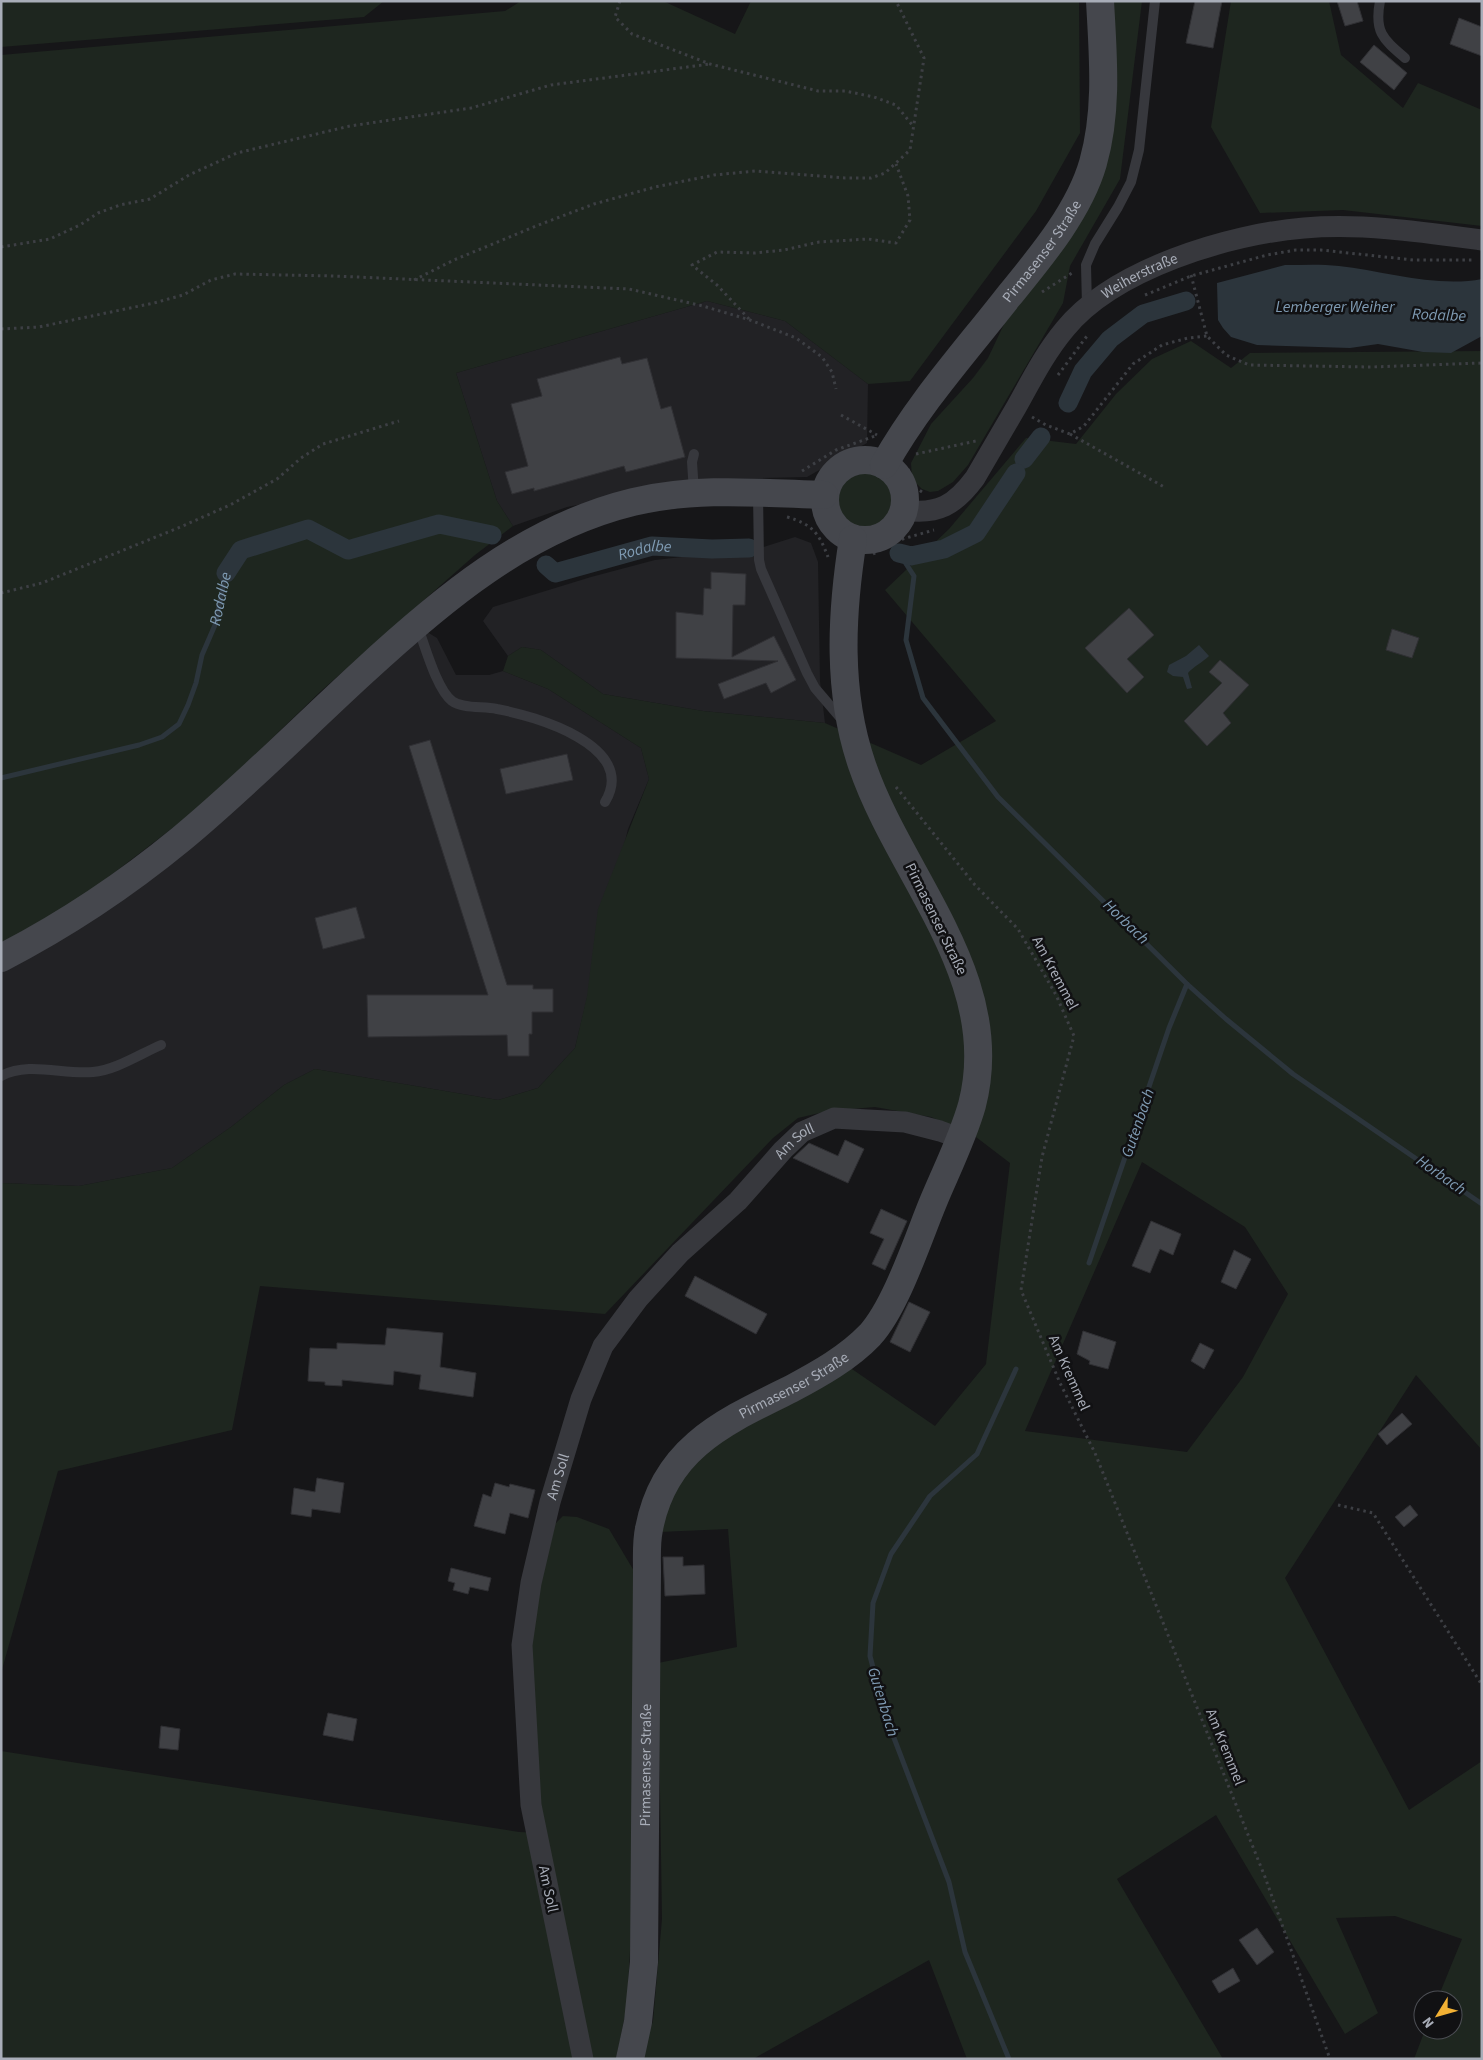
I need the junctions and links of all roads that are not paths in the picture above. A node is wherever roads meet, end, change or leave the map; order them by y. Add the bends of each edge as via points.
1 (1100, 1) edge
2 (1154, 1) edge
3 (1380, 1) edge
4 (1405, 58) dead end
5 (1482, 240) edge
6 (1087, 306) junction
7 (892, 450) junction
8 (694, 454) dead end
9 (694, 493) junction
10 (808, 503) junction
11 (758, 504) junction
12 (904, 510) junction
13 (851, 550) junction
14 (412, 626) junction
15 (852, 733) junction
16 (605, 802) dead end
17 (1, 958) edge
18 (161, 1045) dead end
19 (1, 1076) edge
20 (959, 1138) junction
21 (584, 2059) edge
22 (630, 2059) edge

1 - 7 main road, Pirmasenser Straße via 1104,82 1102,115 1097,148 1087,179 1037,262 917,412
2 - 6 lane via 1139,150 1131,182 1094,244 1086,264
3 - 4 lane via 1377,23 1386,41
5 - 6 street, Weiherstraße via 1366,227 1304,228 1256,235 1184,255 1146,270
6 - 12 street, Weiherstraße via 1043,358 1027,414 999,437 963,494 950,505 920,512
7 - 10 main road via 841,467
7 - 12 main road via 892,471 901,484
8 - 9 lane
9 - 11 main road
9 - 14 main road via 635,502 550,532 472,580
10 - 11 main road
10 - 13 main road via 824,506
11 - 15 lane, Pirmasenser Straße via 759,560 779,614 816,688
12 - 13 main road via 890,532
13 - 15 main road, Pirmasenser Straße via 842,635
14 - 16 lane via 421,636 444,692 454,702 507,711 544,723 599,751 607,762 612,780
14 - 17 main road via 182,838 91,906
15 - 20 main road, Pirmasenser Straße via 862,767 878,802 956,956 974,1009 979,1060 972,1106
18 - 19 lane via 104,1070 18,1070
20 - 21 street, Am Soll via 905,1122 842,1118 834,1118 802,1132 738,1201 680,1253 638,1299 604,1346 581,1399 550,1502 531,1583 522,1645 531,1806
20 - 22 main road, Pirmasenser Straße via 898,1286 872,1332 856,1349 813,1378 710,1432 678,1462 655,1503 648,1532 647,1571 644,1962 638,2022

